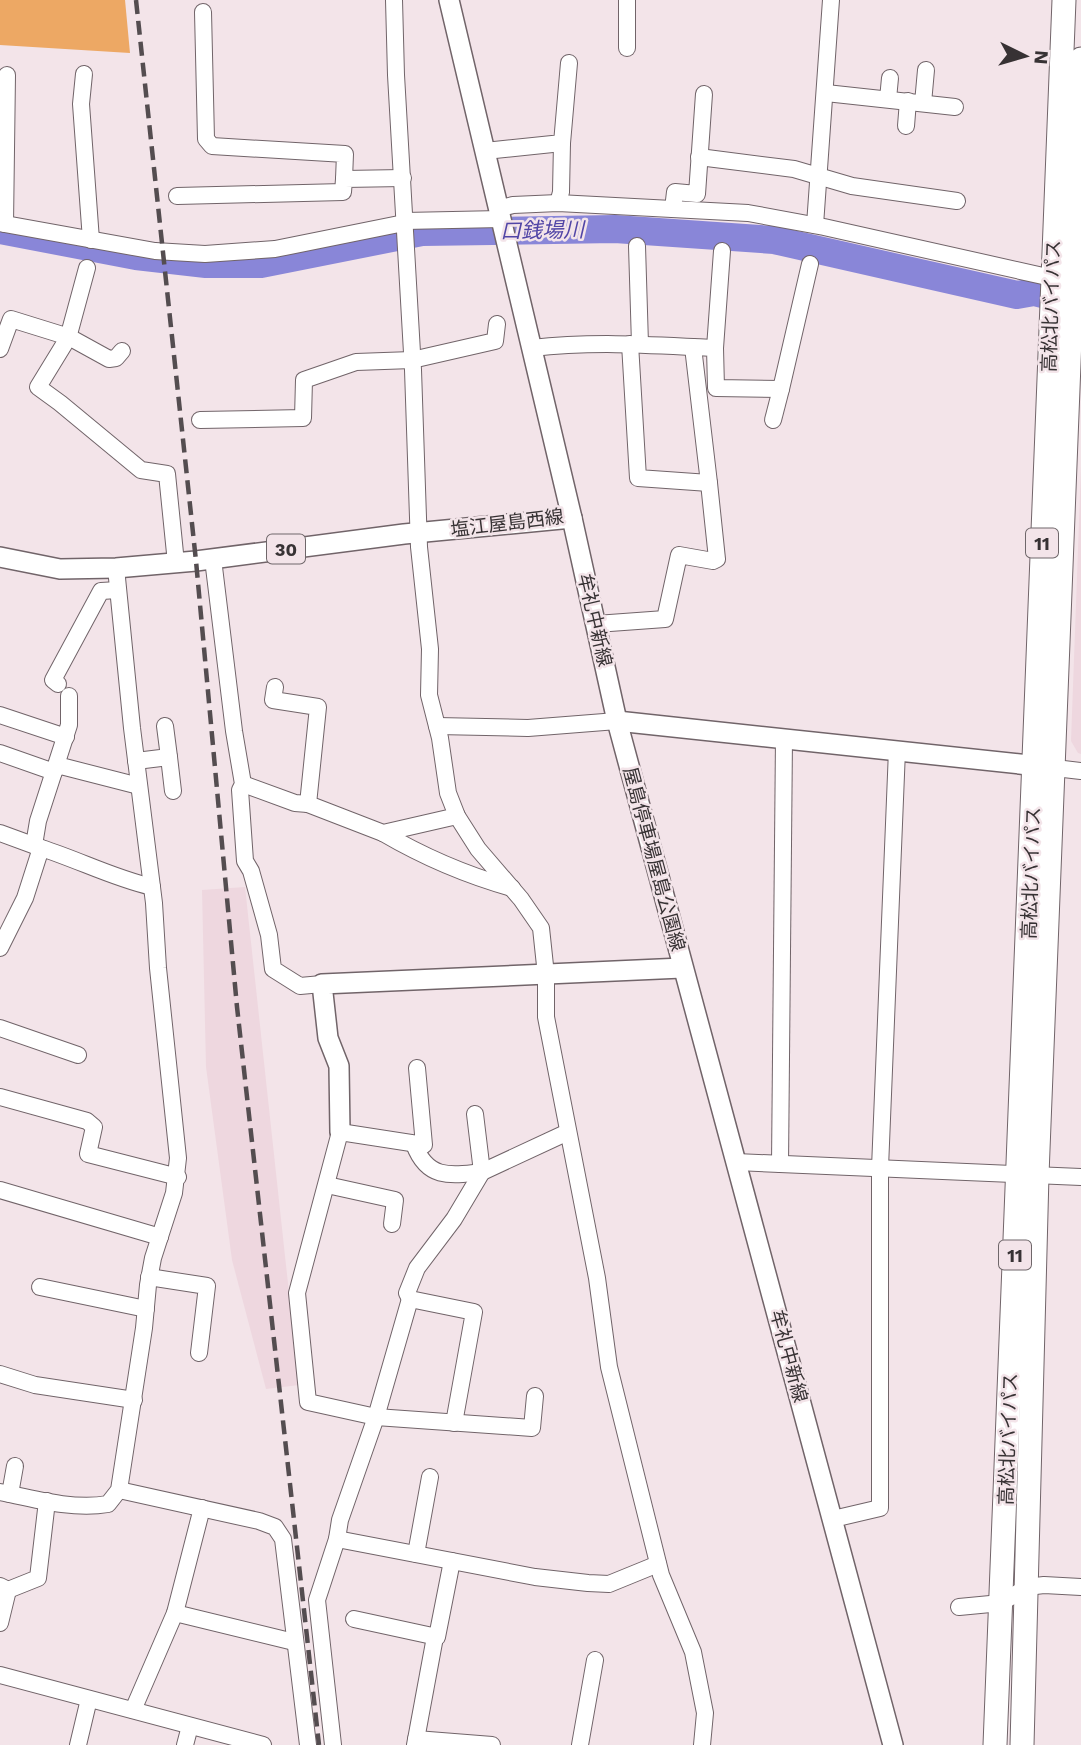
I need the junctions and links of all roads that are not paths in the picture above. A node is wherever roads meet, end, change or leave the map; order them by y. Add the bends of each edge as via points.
1 (394, 0) edge
2 (449, 0) edge
3 (626, 0) edge
4 (831, 0) edge
5 (1064, 0) edge
6 (203, 12) dead end
7 (627, 48) dead end
8 (1081, 59) edge
9 (569, 64) dead end
10 (926, 70) dead end
11 (84, 74) dead end
12 (7, 75) dead end
13 (890, 78) dead end
14 (826, 93) junction
15 (704, 94) dead end
16 (888, 99) junction
17 (916, 102) junction
18 (955, 107) dead end
19 (906, 126) dead end
20 (562, 143) junction
21 (485, 151) junction
22 (699, 157) junction
23 (403, 178) junction
24 (818, 178) junction
25 (344, 179) junction
26 (1078, 185) edge
27 (177, 196) dead end
28 (957, 201) dead end
29 (558, 203) junction
30 (673, 209) junction
31 (3, 223) edge
32 (404, 223) junction
33 (502, 223) junction
34 (815, 225) junction
35 (91, 240) junction
36 (637, 246) dead end
37 (722, 251) dead end
38 (810, 264) dead end
39 (87, 268) dead end
40 (1058, 284) junction
41 (497, 324) dead end
42 (69, 337) junction
43 (635, 344) junction
44 (694, 347) junction
45 (532, 348) junction
46 (715, 348) junction
47 (0, 349) edge
48 (122, 351) dead end
49 (412, 360) junction
50 (698, 388) junction
51 (716, 388) junction
52 (780, 389) junction
53 (773, 420) dead end
54 (201, 421) dead end
55 (709, 482) junction
56 (572, 518) junction
57 (418, 533) junction
58 (0, 557) edge
59 (213, 559) junction
60 (176, 563) junction
61 (117, 568) junction
62 (118, 590) junction
63 (596, 624) junction
64 (275, 687) dead end
65 (0, 715) edge
66 (617, 721) junction
67 (165, 726) dead end
68 (437, 726) junction
69 (66, 737) junction
70 (784, 738) junction
71 (897, 750) junction
72 (0, 753) edge
73 (169, 757) junction
74 (136, 761) junction
75 (1044, 766) junction
76 (55, 769) junction
77 (1081, 771) edge
78 (243, 784) junction
79 (139, 786) junction
80 (173, 791) dead end
81 (307, 804) junction
82 (457, 816) junction
83 (0, 833) edge
84 (383, 833) junction
85 (37, 847) junction
86 (152, 887) junction
87 (512, 888) junction
88 (6, 922) edge
89 (0, 948) edge
90 (682, 968) junction
91 (546, 975) junction
92 (322, 984) junction
93 (0, 1028) edge
94 (78, 1055) dead end
95 (417, 1068) dead end
96 (0, 1097) edge
97 (475, 1114) dead end
98 (340, 1132) junction
99 (568, 1132) junction
100 (414, 1144) junction
101 (736, 1161) junction
102 (780, 1164) junction
103 (880, 1168) junction
104 (482, 1172) junction
105 (1028, 1174) junction
106 (178, 1177) junction
107 (1081, 1177) edge
108 (327, 1185) junction
109 (0, 1190) edge
110 (392, 1224) dead end
111 (160, 1237) junction
112 (149, 1277) junction
113 (40, 1287) dead end
114 (410, 1298) junction
115 (146, 1309) junction
116 (200, 1353) dead end
117 (0, 1374) edge
118 (535, 1396) dead end
119 (134, 1400) junction
120 (376, 1417) junction
121 (454, 1423) junction
122 (15, 1465) dead end
123 (430, 1477) dead end
124 (118, 1490) junction
125 (5, 1493) edge
126 (47, 1501) junction
127 (202, 1508) junction
128 (833, 1519) junction
129 (337, 1539) junction
130 (416, 1554) junction
131 (452, 1561) junction
132 (658, 1564) junction
133 (1027, 1587) junction
134 (1081, 1587) edge
135 (4, 1588) edge
136 (1001, 1602) junction
137 (959, 1607) dead end
138 (175, 1613) junction
139 (354, 1619) dead end
140 (0, 1623) edge
141 (435, 1637) junction
142 (294, 1642) junction
143 (596, 1661) dead end
144 (0, 1675) edge
145 (89, 1699) junction
146 (133, 1710) junction
147 (190, 1726) junction
148 (416, 1742) edge
149 (78, 1745) edge
150 (185, 1745) edge
151 (263, 1745) edge
152 (308, 1745) edge
153 (333, 1745) edge
154 (492, 1745) edge
155 (580, 1745) edge
156 (702, 1745) edge
157 (893, 1745) edge
158 (995, 1745) edge
159 (1022, 1745) edge

1 - 23 street
2 - 21 main road, 塩江屋島西線
3 - 7 street
4 - 14 street
5 - 40 highway, 高松北バイパス / 11
6 - 25 street via 206,139 212,146 345,154
8 - 26 highway, 高松北バイパス / 11
9 - 20 street
10 - 17 street
11 - 35 street via 81,104
12 - 31 street
13 - 16 street
14 - 16 street
14 - 24 street
15 - 22 street
16 - 17 street
17 - 18 street
17 - 19 street
20 - 21 street
20 - 29 street
21 - 33 main road, 塩江屋島西線
22 - 24 street via 794,169
22 - 30 street via 697,194 675,192
23 - 25 street
23 - 32 street
24 - 28 street
24 - 34 street
25 - 27 street via 343,192
26 - 40 highway, 高松北バイパス / 11
29 - 30 street
29 - 33 street via 513,205
30 - 34 street via 748,213
31 - 35 street
32 - 33 street
32 - 35 street via 241,253 181,253
32 - 49 street
33 - 45 main road, 塩江屋島西線
34 - 40 street
36 - 43 street
37 - 46 street
38 - 52 street
39 - 42 street
40 - 75 highway, 高松北バイパス / 11 via 1061,324
41 - 49 street via 495,341
42 - 47 street via 11,319
42 - 48 street via 109,359
42 - 60 street via 38,387 141,470 167,474
43 - 44 street
43 - 45 street
43 - 55 street via 638,478
44 - 46 street
44 - 50 street
45 - 56 main road, 塩江屋島西線
46 - 51 street
49 - 54 street via 356,362 304,380 303,418
49 - 57 street
50 - 51 street
50 - 55 street
51 - 52 street
52 - 53 street
55 - 63 street via 717,559 679,555 665,618
56 - 57 main road, 塩江屋島西線 / 30
56 - 63 main road, 牟礼中新線
57 - 59 main road, 塩江屋島西線 / 30
57 - 68 street via 430,649 429,695
58 - 61 main road, 塩江屋島西線 / 30 via 60,569
59 - 60 main road, 塩江屋島西線 / 30
59 - 78 street
60 - 61 main road, 塩江屋島西線 / 30
61 - 62 street
62 - 69 street via 101,591 52,680 64,690 69,725
62 - 74 street
63 - 66 main road, 牟礼中新線
64 - 81 street via 273,700 318,707
65 - 69 street
66 - 68 street via 528,728
66 - 70 main road
66 - 90 main road, 屋島停車場屋島公園線
67 - 73 street
68 - 82 street via 448,793
69 - 76 street
70 - 71 main road
70 - 102 street
71 - 75 main road
71 - 103 street
72 - 76 street
73 - 74 street
73 - 80 street
74 - 79 street
75 - 77 street
75 - 105 highway, 高松北バイパス / 11
76 - 79 street
76 - 85 street via 38,821
78 - 81 street
78 - 92 street via 245,861 269,934 273,969 300,986
79 - 86 street
81 - 84 street
82 - 84 street
82 - 87 street
83 - 85 street
84 - 87 street via 421,855
85 - 86 street
85 - 88 street via 25,898
86 - 106 street
87 - 91 street via 541,928
88 - 89 street
90 - 91 main road, 屋島停車場屋島公園線
90 - 101 main road, 牟礼中新線
91 - 92 main road, 屋島停車場屋島公園線
91 - 99 street via 546,1017
92 - 98 main road via 328,1038 338,1066
93 - 94 street
95 - 100 street via 424,1145
96 - 106 street via 87,1121 94,1127 88,1154
97 - 104 street
98 - 100 street
98 - 108 street
99 - 104 street
99 - 132 street via 597,1278 608,1367
100 - 104 street via 435,1172
101 - 102 street
101 - 128 main road, 牟礼中新線
102 - 103 street
103 - 105 street
103 - 128 street via 880,1507
104 - 114 street via 417,1268 407,1293
105 - 107 street
105 - 133 highway, 高松北バイパス / 11
105 - 136 highway, 高松北バイパス / 11
106 - 111 street
108 - 110 street via 395,1200
108 - 120 street via 297,1293 308,1402
109 - 111 street
111 - 112 street
112 - 115 street
112 - 116 street via 207,1286
113 - 115 street
114 - 120 street
114 - 121 street via 474,1312
115 - 119 street
117 - 119 street
118 - 121 street via 532,1427
119 - 124 street
120 - 121 street
120 - 129 street
122 - 125 street
123 - 130 street
124 - 126 street via 108,1504
124 - 127 street
125 - 126 street
126 - 135 street via 38,1578
127 - 138 street
127 - 142 street via 275,1527 283,1539
128 - 157 main road, 牟礼中新線
129 - 130 street
129 - 153 street via 317,1600
130 - 131 street
131 - 132 street via 535,1577 609,1584
131 - 141 street
132 - 156 street via 696,1665 705,1713
133 - 134 street
133 - 136 street
133 - 159 highway, 高松北バイパス / 11
135 - 140 street
136 - 137 street
136 - 158 highway, 高松北バイパス / 11
138 - 142 street
138 - 146 street
139 - 141 street
141 - 148 street
142 - 152 street
143 - 155 street
144 - 145 street
145 - 146 street
145 - 149 street
146 - 147 street
147 - 150 street
147 - 151 street
148 - 154 street

